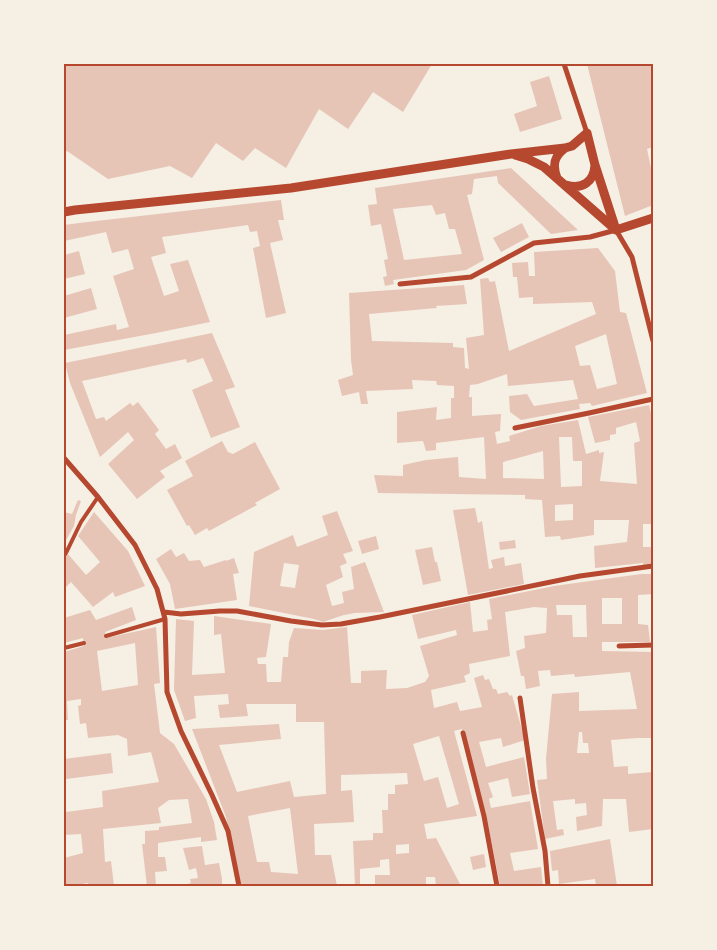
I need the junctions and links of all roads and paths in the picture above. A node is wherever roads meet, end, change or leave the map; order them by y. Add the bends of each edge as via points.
1 (564, 64) edge
2 (587, 133) junction
3 (568, 147) junction
4 (511, 154) junction
5 (594, 162) junction
6 (560, 180) junction
7 (64, 212) edge
8 (653, 218) edge
9 (616, 230) junction
10 (400, 284) dead end
11 (653, 341) edge
12 (653, 399) edge
13 (515, 428) dead end
14 (64, 458) edge
15 (98, 497) junction
16 (64, 556) edge
17 (653, 566) edge
18 (164, 612) junction
19 (165, 619) junction
20 (106, 636) dead end
21 (84, 643) dead end
22 (653, 644) edge
23 (619, 646) dead end
24 (64, 648) edge
25 (520, 698) dead end
26 (463, 733) dead end
27 (239, 886) edge
28 (498, 886) edge
29 (548, 886) edge

1 - 2 street
2 - 3 street
2 - 5 street
3 - 4 street
3 - 5 street via 584,148
3 - 6 street via 560,152 554,164 554,172
4 - 6 street via 544,167
4 - 7 street via 291,188
5 - 6 street via 592,178 581,186 568,186
5 - 9 street
6 - 9 street
8 - 9 street
9 - 10 street via 590,237 534,243 471,277
9 - 11 street via 632,257
12 - 13 street
14 - 15 street
15 - 16 lane
15 - 18 street via 135,545 157,589
17 - 18 street via 580,576 341,624 322,625 237,611
18 - 19 street
19 - 20 lane
19 - 27 street via 166,692 180,730 228,831
21 - 24 lane
22 - 23 street
25 - 29 street
26 - 28 street

